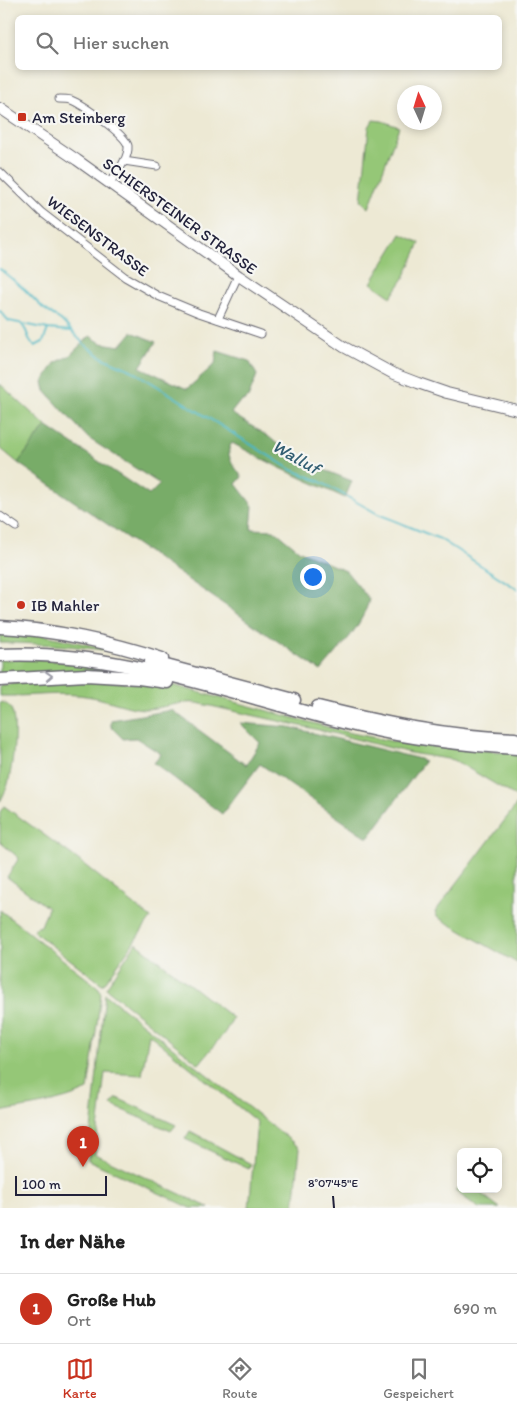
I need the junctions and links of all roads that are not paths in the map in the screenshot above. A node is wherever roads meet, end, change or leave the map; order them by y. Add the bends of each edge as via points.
1 (59, 99) dead end
2 (0, 108) edge
3 (124, 161) junction
4 (157, 166) dead end
5 (0, 172) edge
6 (109, 184) junction
7 (236, 280) dead end
8 (218, 319) junction
9 (262, 334) dead end
10 (517, 410) edge
11 (0, 516) edge
12 (16, 527) dead end
13 (0, 627) edge
14 (0, 646) edge
15 (0, 655) edge
16 (202, 674) junction
17 (0, 680) edge
18 (235, 693) junction
19 (517, 739) edge
20 (517, 748) edge

1 - 3 street via 74,101 124,137 128,148
2 - 6 main road, SCHIERSTEINER STRASSE
3 - 4 street
3 - 6 street
5 - 8 street, WIESENSTRASSE via 41,212 125,278 158,296
6 - 10 main road, SCHIERSTEINER STRASSE via 344,347 418,383
7 - 8 street
8 - 9 street, WIESENSTRASSE
11 - 12 street
13 - 16 highway via 40,630 110,645
14 - 16 highway via 42,646 109,653
15 - 18 highway via 45,655 110,662
16 - 19 highway via 388,724
17 -> 18 highway via 64,675 112,676
18 - 20 highway via 402,735

